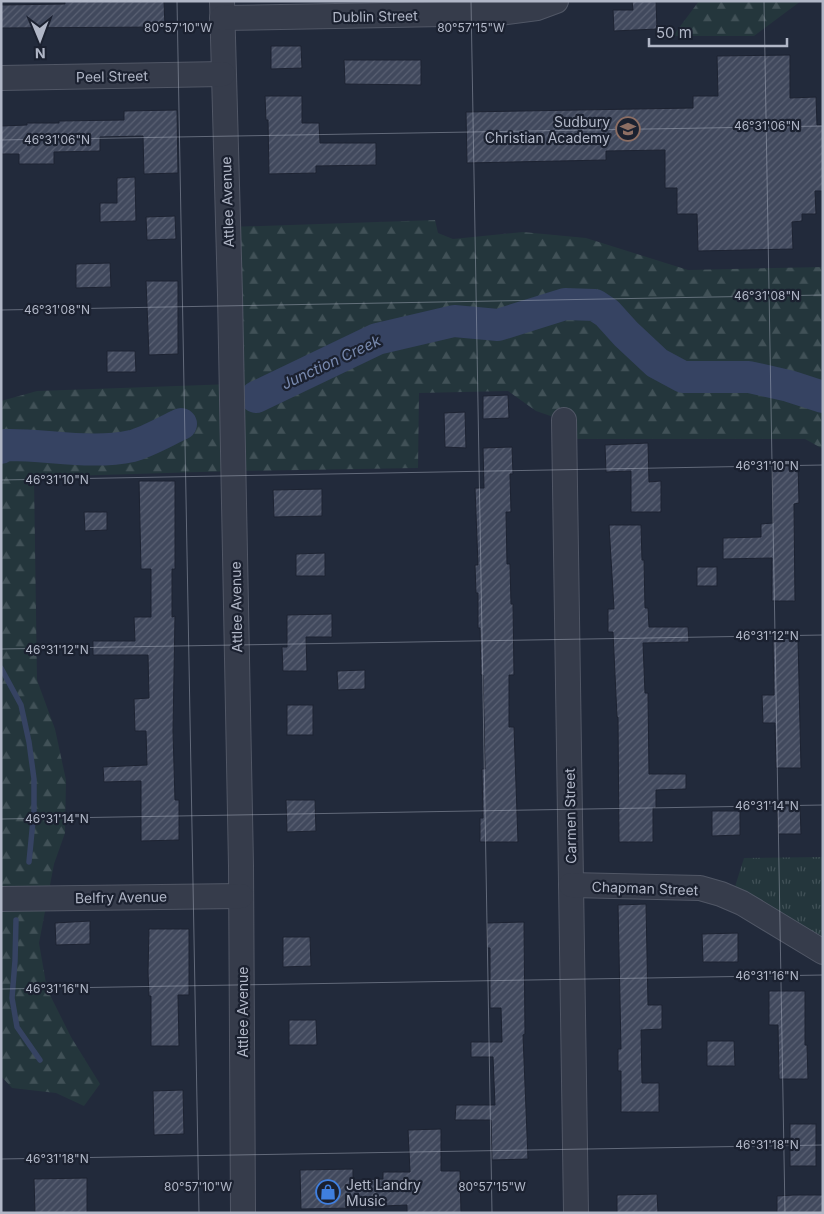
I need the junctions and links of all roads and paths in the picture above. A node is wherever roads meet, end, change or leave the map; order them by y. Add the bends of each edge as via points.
1 (556, 1) edge
2 (222, 10) edge
3 (223, 74) junction
4 (1, 78) edge
5 (564, 420) dead end
6 (571, 885) junction
7 (241, 896) junction
8 (1, 899) edge
9 (823, 952) edge
10 (243, 1213) edge
11 (576, 1213) edge

1 - 2 street, Dublin Street via 537,8 499,13
2 - 3 street, Attlee Avenue
3 - 4 street, Peel Street
3 - 7 street, Attlee Avenue
5 - 6 street, Carmen Street
6 - 9 street, Chapman Street via 700,888 742,904
6 - 11 street, Carmen Street
7 - 8 street, Belfry Avenue
7 - 10 street, Attlee Avenue

